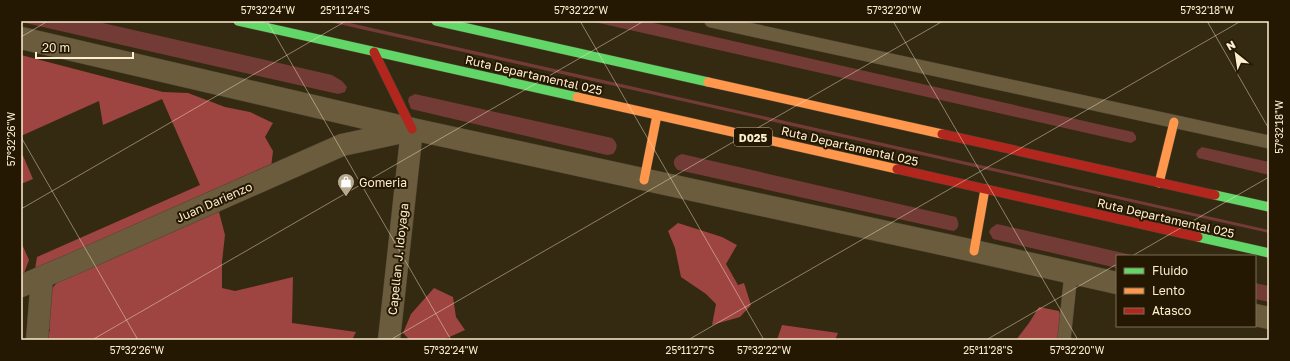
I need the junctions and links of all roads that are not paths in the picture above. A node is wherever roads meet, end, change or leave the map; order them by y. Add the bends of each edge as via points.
1 (238, 21) edge
2 (436, 21) edge
3 (711, 21) edge
4 (21, 38) edge
5 (374, 52) junction
6 (657, 115) junction
7 (1174, 122) junction
8 (412, 129) junction
9 (1269, 142) edge
10 (644, 180) junction
11 (1159, 183) junction
12 (985, 189) junction
13 (1269, 207) edge
14 (974, 251) junction
15 (1269, 253) edge
16 (1071, 273) junction
17 (42, 278) junction
18 (1116, 284) edge
19 (21, 286) edge
20 (1256, 315) edge
21 (1269, 318) edge
22 (37, 340) edge
23 (389, 340) edge
24 (1064, 340) edge

1 - 5 highway, Ruta Departamental 025 / D025
2 - 11 highway
3 - 7 lane
4 - 8 street
5 - 6 highway, Ruta Departamental 025 / D025
5 - 8 highway
6 - 10 highway
6 - 12 highway, Ruta Departamental 025 / D025
7 - 9 lane
7 - 11 highway
8 - 10 street
8 - 17 street, Juan Darienzo via 342,145
8 - 23 street, Capellan J. Idoyaga
10 - 14 street
11 - 13 highway
12 - 14 highway
12 - 15 highway, Ruta Departamental 025 / D025
14 - 16 street
16 - 18 street
16 - 24 lane
17 - 19 street, Juan Darienzo
17 - 22 street
20 - 21 street

